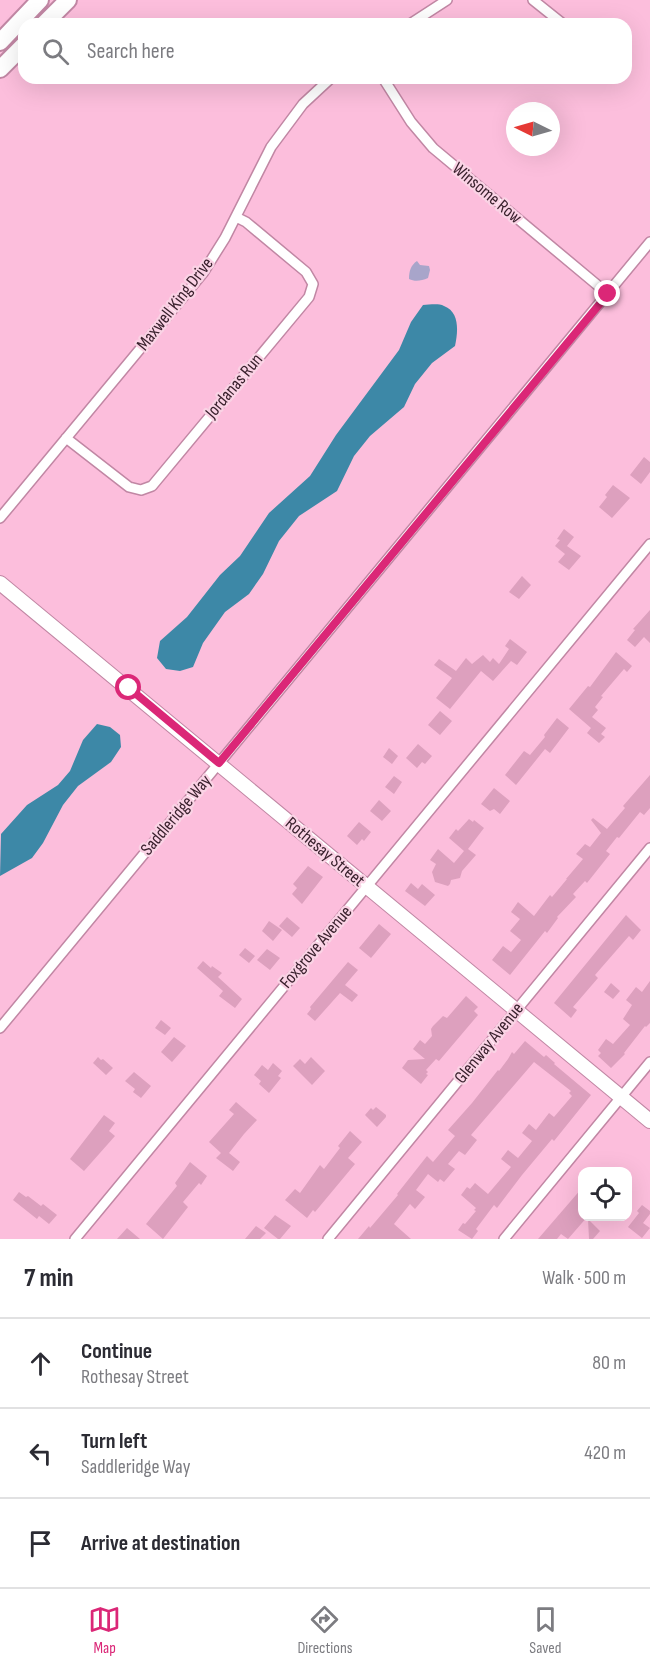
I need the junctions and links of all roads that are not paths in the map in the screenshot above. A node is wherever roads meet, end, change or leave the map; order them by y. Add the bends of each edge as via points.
1 (40, 0) edge
2 (68, 0) edge
3 (447, 0) edge
4 (533, 0) edge
5 (23, 18) edge
6 (51, 18) edge
7 (419, 18) edge
8 (556, 18) edge
9 (18, 23) edge
10 (0, 42) edge
11 (18, 51) edge
12 (0, 69) edge
13 (325, 84) edge
14 (387, 84) edge
15 (236, 217) junction
16 (650, 242) edge
17 (608, 294) junction
18 (66, 438) junction
19 (0, 518) edge
20 (650, 544) edge
21 (0, 583) edge
22 (219, 763) junction
23 (650, 848) edge
24 (366, 887) junction
25 (516, 1010) junction
26 (0, 1028) edge
27 (650, 1062) edge
28 (621, 1097) junction
29 (650, 1121) edge
30 (75, 1239) edge
31 (328, 1239) edge
32 (504, 1239) edge

1 - 5 highway
2 - 6 highway
3 - 7 street
4 - 8 street
9 - 10 highway
11 - 12 highway
13 - 15 street, Maxwell King Drive via 303,104 271,147
14 - 17 street, Winsome Row via 433,148
15 - 18 street, Maxwell King Drive via 203,273
15 - 18 street, Jordanas Run via 306,272 313,284 309,297 152,486 141,490 129,487
16 - 17 street, Saddleridge Way
17 - 22 street, Saddleridge Way
18 - 19 street, Maxwell King Drive
20 - 24 street, Foxgrove Avenue
21 - 22 street, Rothesay Street
22 - 24 street, Rothesay Street
22 - 26 street, Saddleridge Way
23 - 25 street, Glenway Avenue
24 - 25 street, Rothesay Street
24 - 30 street, Foxgrove Avenue
25 - 28 street, Rothesay Street
25 - 31 street, Glenway Avenue
27 - 28 street
28 - 29 street, Rothesay Street
28 - 32 street

